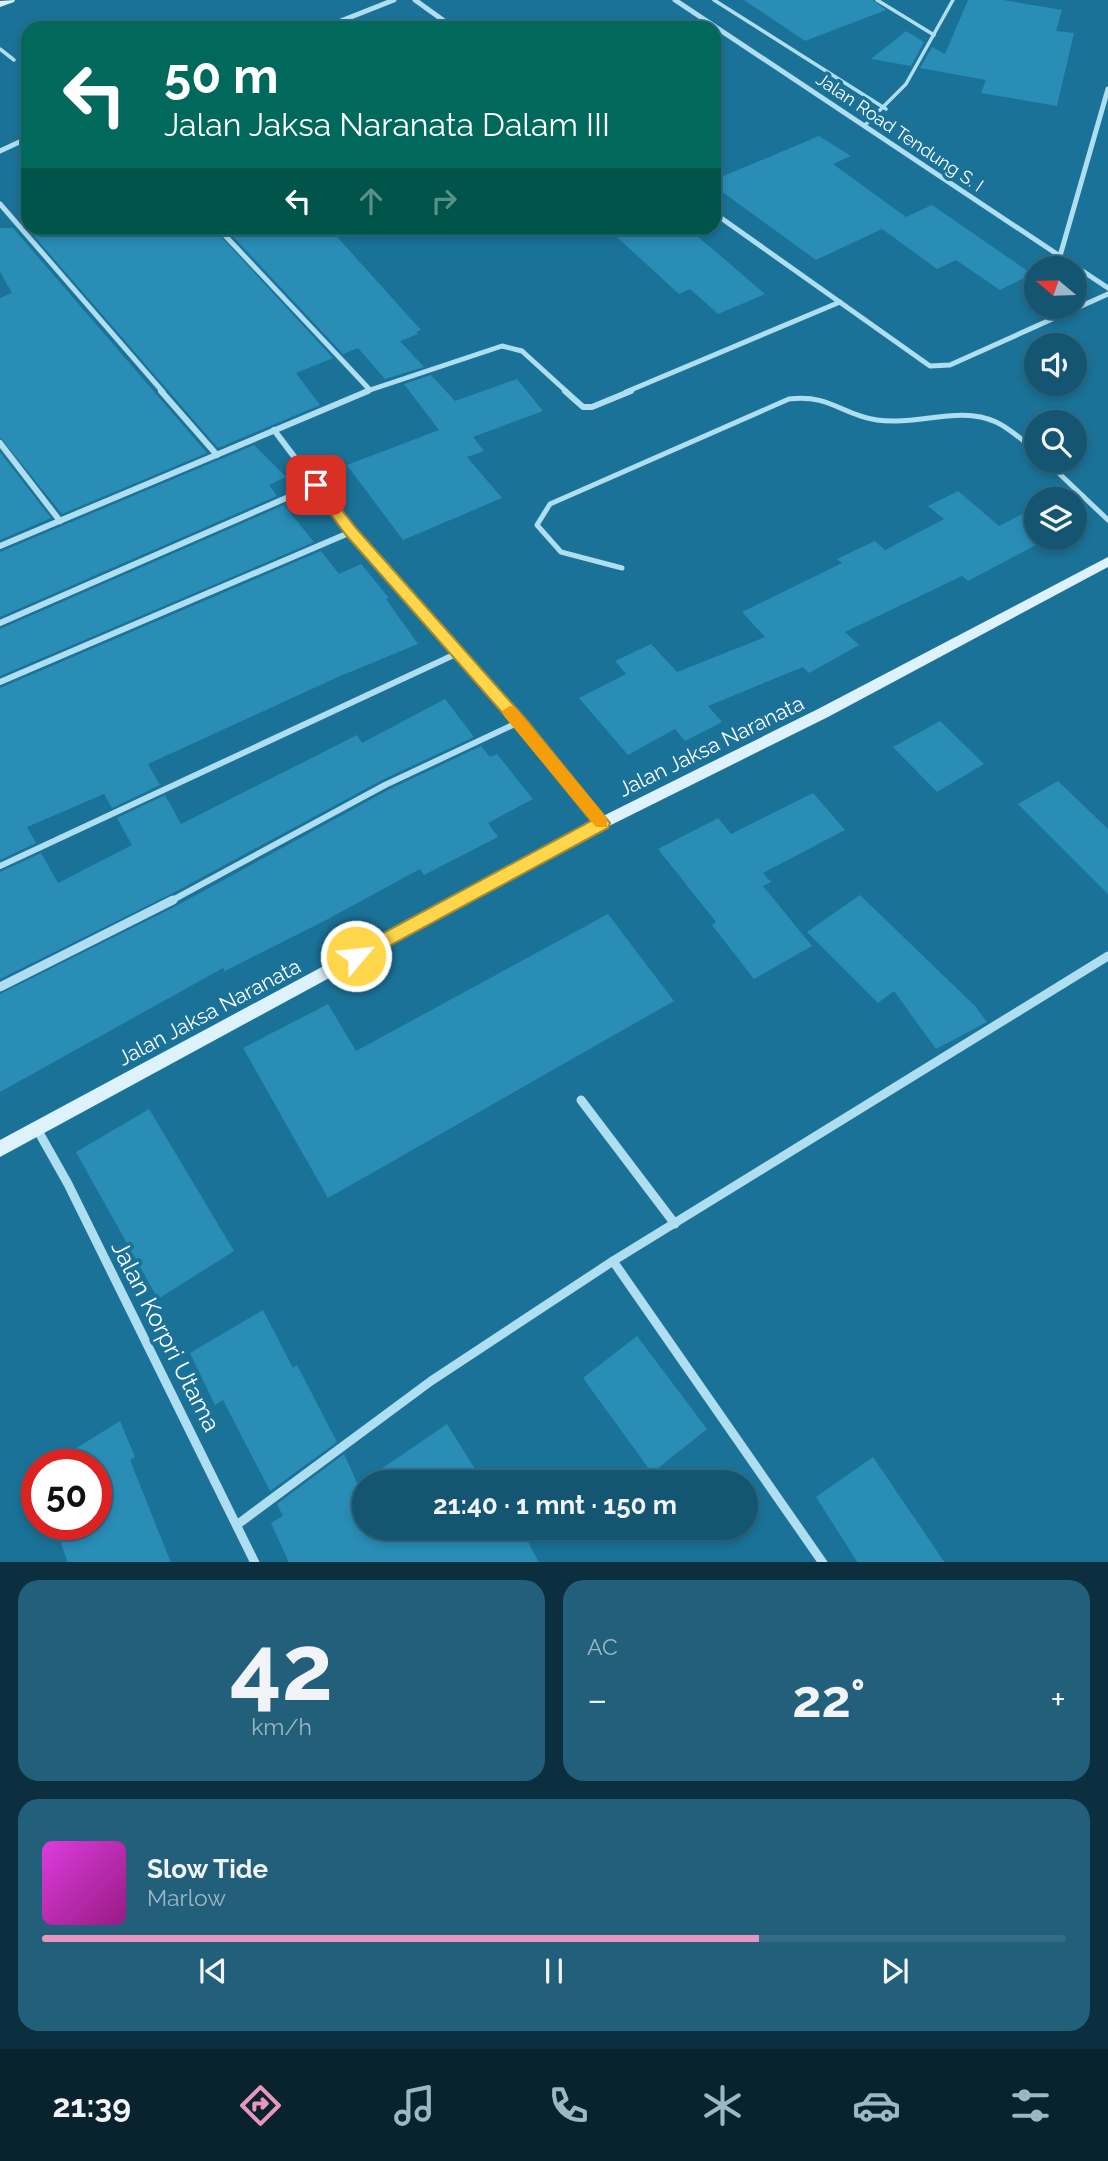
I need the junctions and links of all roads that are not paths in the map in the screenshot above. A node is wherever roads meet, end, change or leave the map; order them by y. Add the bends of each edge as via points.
1 (11, 0) edge
2 (394, 0) edge
3 (415, 0) edge
4 (675, 0) edge
5 (714, 0) edge
6 (877, 0) edge
7 (953, 0) edge
8 (0, 4) edge
9 (341, 21) edge
10 (444, 21) edge
11 (707, 21) edge
12 (721, 30) edge
13 (934, 35) junction
14 (0, 49) edge
15 (14, 60) dead end
16 (1108, 89) edge
17 (886, 109) junction
18 (865, 125) junction
19 (21, 141) edge
20 (0, 151) edge
21 (0, 204) edge
22 (721, 218) edge
23 (21, 228) edge
24 (27, 235) edge
25 (225, 235) edge
26 (1060, 256) joint
27 (1087, 274) edge
28 (1108, 288) edge
29 (1108, 294) edge
30 (840, 302) junction
31 (370, 390) junction
32 (274, 430) junction
33 (0, 443) edge
34 (1024, 443) edge
35 (216, 455) junction
36 (1059, 473) edge
37 (316, 485) junction
38 (1108, 520) edge
39 (60, 521) junction
40 (351, 532) junction
41 (0, 546) edge
42 (1108, 561) edge
43 (622, 568) dead end
44 (0, 623) edge
45 (458, 653) junction
46 (0, 682) edge
47 (519, 722) junction
48 (602, 823) junction
49 (0, 866) edge
50 (1108, 956) edge
51 (0, 987) edge
52 (581, 1100) dead end
53 (37, 1129) junction
54 (0, 1149) edge
55 (675, 1224) junction
56 (613, 1261) junction
57 (238, 1524) junction
58 (254, 1562) edge
59 (822, 1562) edge

1 - 8 main road
2 - 9 street
3 - 10 street
4 - 11 street, Jalan Road Tendung S. I
5 - 17 lane
6 - 13 lane
7 - 13 lane
12 - 18 street, Jalan Road Tendung S. I
13 - 17 lane via 906,86
14 - 15 lane
16 - 26 street
17 - 18 lane
18 - 26 street, Jalan Road Tendung S. I
19 - 20 street
21 - 23 street
22 - 30 street
24 - 35 street
25 - 31 street
27 - 28 street, Jalan Road Tendung S. I
29 - 30 street via 939,367 930,366
30 - 31 street via 592,407 583,407 522,351 502,346
31 - 32 street
32 - 35 street
32 - 37 street
33 - 39 street
34 - 43 lane via 993,421 968,417 885,421 829,399 809,395 789,399 550,505 541,514 537,525 561,552
35 - 39 street
36 - 38 lane
37 - 40 street
37 - 44 street
39 - 41 street
40 - 45 street
40 - 46 street
42 - 48 main road, Jalan Jaksa Naranata via 823,713
45 - 47 street
45 - 49 street
47 - 48 street
47 - 51 street via 385,785 102,938
48 - 53 main road, Jalan Jaksa Naranata
50 - 55 street
52 - 55 street
53 - 54 main road, Jalan Jaksa Naranata
53 - 57 street, Jalan Korpri Utama
55 - 56 street
56 - 57 street via 431,1381
56 - 59 street
57 - 58 street, Jalan Korpri Utama

